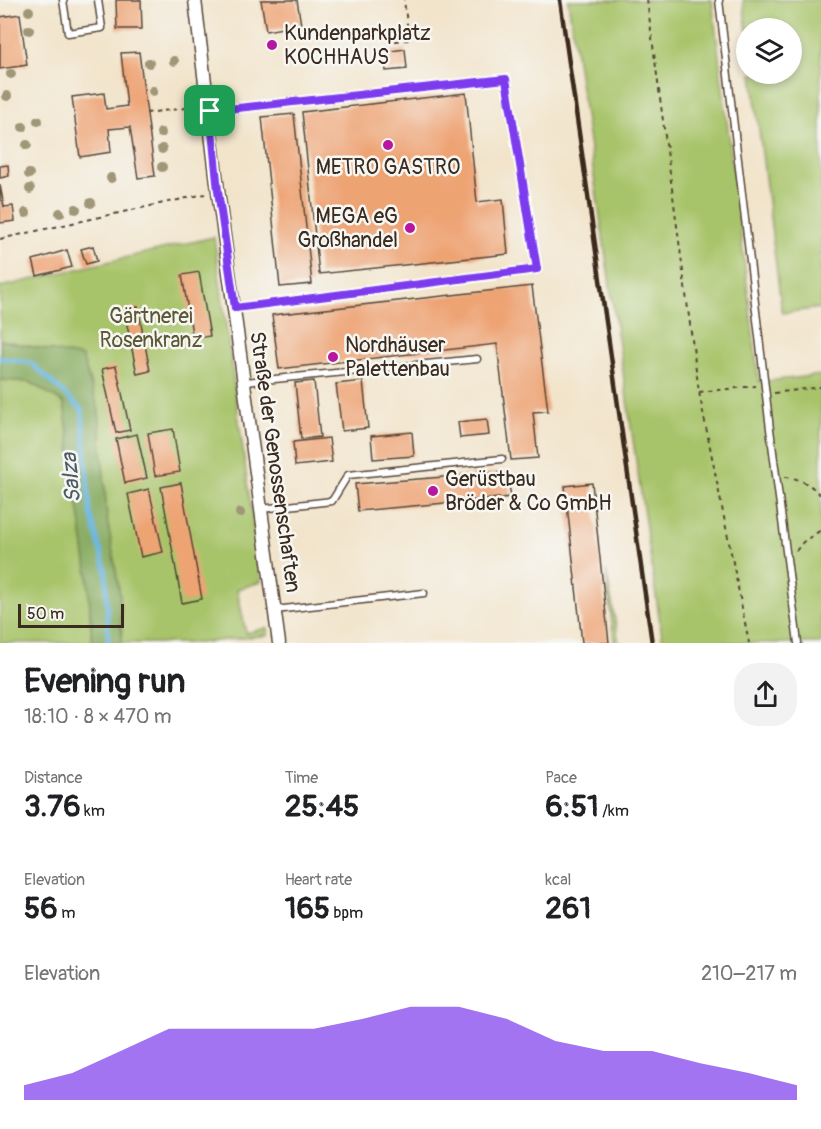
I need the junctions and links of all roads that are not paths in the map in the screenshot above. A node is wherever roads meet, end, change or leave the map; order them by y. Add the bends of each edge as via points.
1 (63, 0) edge
2 (98, 0) edge
3 (195, 0) edge
4 (719, 0) edge
5 (209, 108) junction
6 (235, 308) junction
7 (477, 359) dead end
8 (245, 382) junction
9 (502, 459) dead end
10 (261, 509) junction
11 (424, 593) dead end
12 (275, 610) junction
13 (279, 643) edge
14 (798, 643) edge

1 - 2 lane via 68,33 102,28
3 - 5 street, Straße der Genossenschaften
4 - 14 lane
5 - 6 street, Straße der Genossenschaften
5 - 6 lane via 506,79 537,269
6 - 8 street, Straße der Genossenschaften
7 - 8 lane
8 - 10 street, Straße der Genossenschaften
9 - 10 lane via 348,475 332,501
10 - 12 street, Straße der Genossenschaften
11 - 12 lane
12 - 13 street, Straße der Genossenschaften

